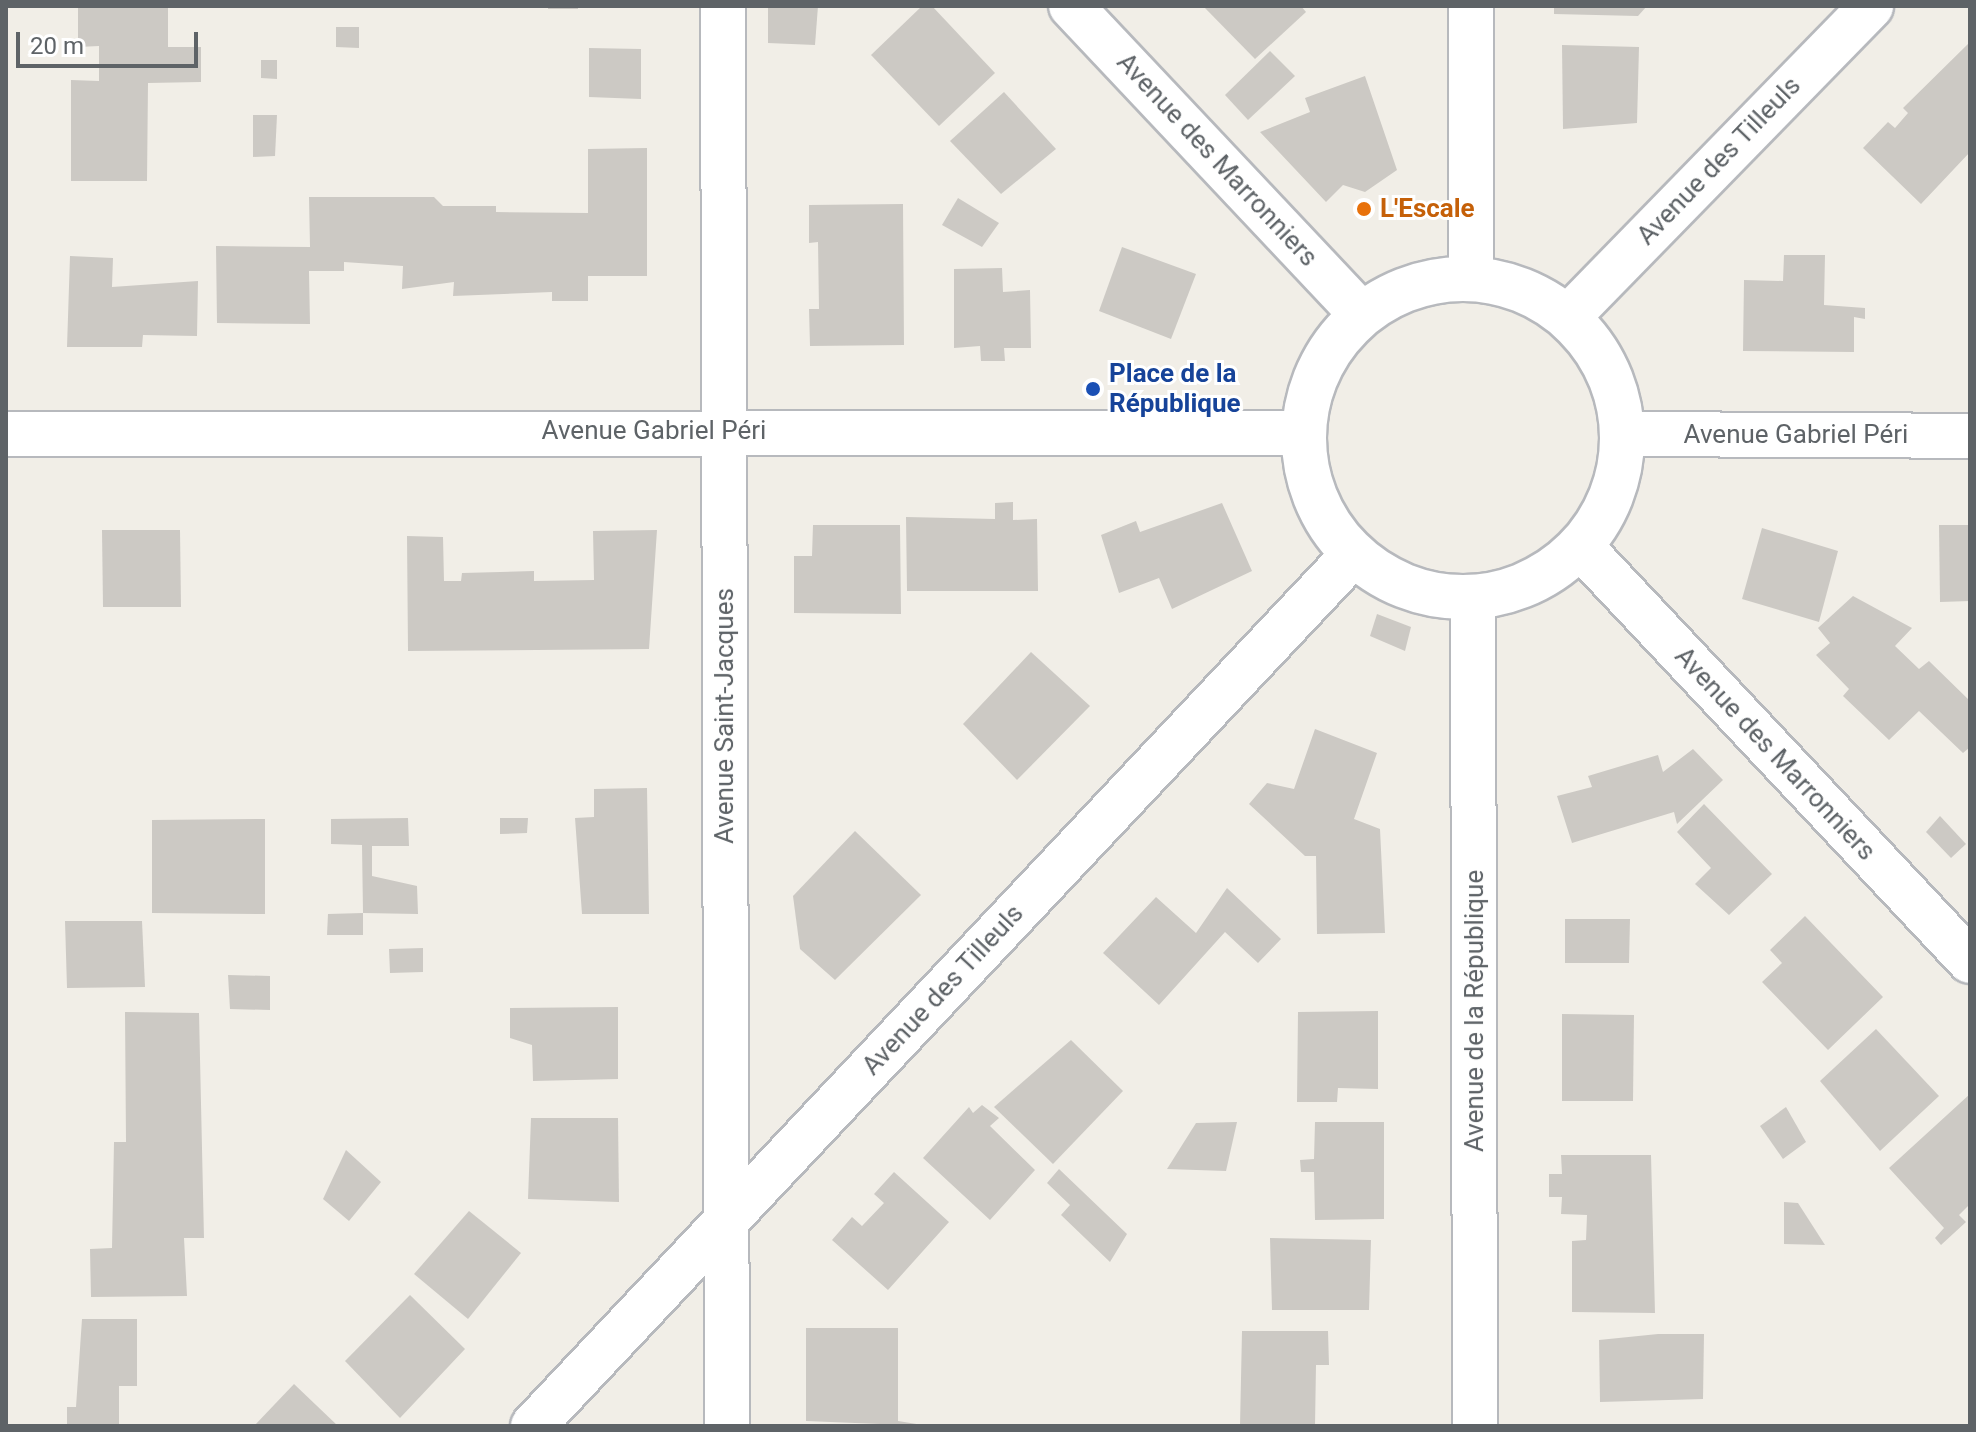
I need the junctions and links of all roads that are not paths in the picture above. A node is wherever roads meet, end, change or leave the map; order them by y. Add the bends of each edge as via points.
1 (723, 6) edge
2 (1071, 6) edge
3 (1471, 6) edge
4 (1871, 6) edge
5 (1471, 278) junction
6 (1362, 315) junction
7 (1568, 317) junction
8 (724, 431) junction
9 (1303, 433) junction
10 (6, 434) edge
11 (1623, 434) junction
12 (1970, 436) edge
13 (1581, 547) junction
14 (1353, 555) junction
15 (1473, 597) junction
16 (1970, 961) edge
17 (727, 1218) junction
18 (533, 1426) edge
19 (727, 1426) edge
20 (1475, 1426) edge

1 - 8 street, Avenue Saint-Jacques
2 - 6 street, Avenue des Marronniers
3 - 5 street
4 - 7 street, Avenue des Tilleuls
5 - 6 street via 1420,284
5 - 7 street via 1534,295
6 - 9 street via 1327,352
7 - 11 street via 1603,364
8 - 9 street, Avenue Gabriel Péri
8 - 10 street, Avenue Gabriel Péri
8 - 17 street, Avenue Saint-Jacques
9 - 14 street via 1314,492
11 - 12 street, Avenue Gabriel Péri
11 - 13 street via 1617,480
13 - 15 street via 1536,580
13 - 16 street, Avenue des Marronniers
14 - 15 street via 1421,593
14 - 17 street, Avenue des Tilleuls
15 - 20 street, Avenue de la République
17 - 18 street, Avenue des Tilleuls
17 - 19 street, Avenue Saint-Jacques

